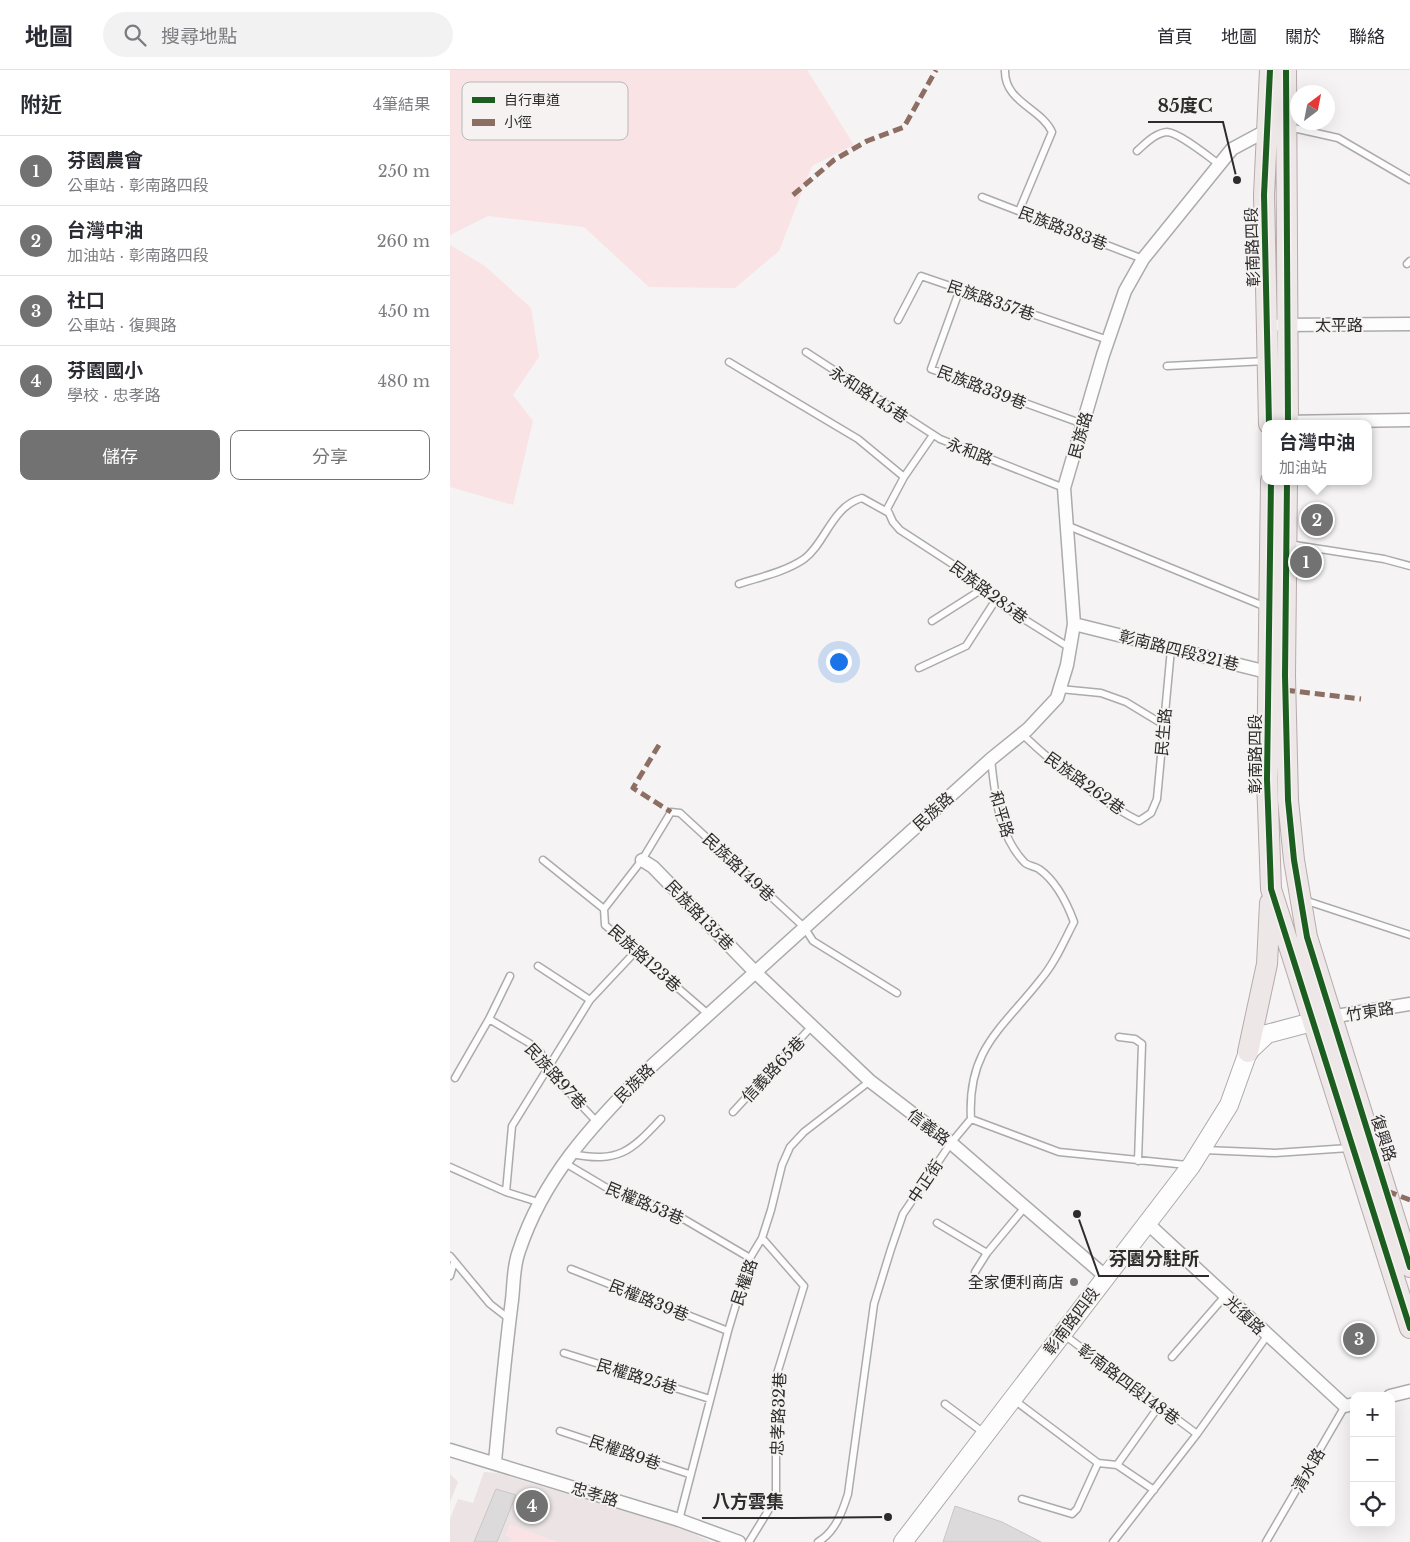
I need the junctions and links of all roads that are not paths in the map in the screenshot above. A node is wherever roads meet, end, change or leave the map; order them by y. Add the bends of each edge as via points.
1 (1005, 70) edge
2 (1270, 70) edge
3 (1286, 70) edge
4 (1277, 127) junction
5 (1136, 151) dead end
6 (1220, 165) junction
7 (1410, 180) edge
8 (982, 197) dead end
9 (1019, 211) junction
10 (1143, 259) junction
11 (960, 290) junction
12 (898, 320) dead end
13 (1410, 324) edge
14 (1277, 326) junction
15 (1108, 340) junction
16 (806, 352) dead end
17 (1270, 361) junction
18 (729, 362) dead end
19 (1167, 366) dead end
20 (1279, 420) edge
21 (1279, 420) edge
22 (1410, 420) edge
23 (1372, 421) edge
24 (1083, 424) junction
25 (933, 435) junction
26 (904, 477) junction
27 (1272, 485) edge
28 (1286, 485) edge
29 (1064, 488) junction
30 (889, 513) junction
31 (1066, 525) junction
32 (1279, 544) junction
33 (1410, 566) edge
34 (739, 584) dead end
35 (984, 588) junction
36 (995, 600) junction
37 (1269, 608) junction
38 (932, 621) dead end
39 (1074, 624) junction
40 (1070, 648) junction
41 (1171, 648) junction
42 (920, 668) dead end
43 (1277, 675) junction
44 (1060, 689) junction
45 (1164, 725) junction
46 (1022, 734) junction
47 (991, 759) junction
48 (1151, 813) joint
49 (543, 860) dead end
50 (642, 860) junction
51 (1271, 889) junction
52 (1301, 898) junction
53 (604, 909) junction
54 (804, 927) junction
55 (1410, 935) edge
56 (636, 951) junction
57 (538, 966) dead end
58 (756, 973) junction
59 (510, 976) dead end
60 (896, 993) dead end
61 (590, 1000) junction
62 (1410, 1004) edge
63 (708, 1014) junction
64 (489, 1019) junction
65 (1321, 1019) junction
66 (812, 1026) junction
67 (1119, 1037) dead end
68 (1248, 1052) junction
69 (548, 1069) junction
70 (455, 1078) dead end
71 (870, 1081) junction
72 (733, 1112) dead end
73 (661, 1119) dead end
74 (972, 1119) junction
75 (596, 1120) junction
76 (951, 1143) junction
77 (1352, 1148) junction
78 (1200, 1150) junction
79 (568, 1159) junction
80 (1138, 1161) junction
81 (1191, 1166) junction
82 (450, 1167) edge
83 (506, 1192) junction
84 (541, 1203) junction
85 (1025, 1207) junction
86 (1146, 1222) junction
87 (937, 1224) dead end
88 (762, 1238) junction
89 (987, 1252) junction
90 (750, 1258) junction
91 (452, 1259) edge
92 (1410, 1267) edge
93 (571, 1269) dead end
94 (975, 1272) dead end
95 (450, 1276) edge
96 (1105, 1276) junction
97 (1225, 1296) junction
98 (508, 1318) junction
99 (1410, 1328) edge
100 (728, 1331) junction
101 (1062, 1334) junction
102 (1267, 1336) junction
103 (564, 1353) dead end
104 (1172, 1357) dead end
105 (1410, 1391) edge
106 (1395, 1395) edge
107 (1012, 1398) junction
108 (710, 1399) junction
109 (945, 1404) dead end
110 (1350, 1405) edge
111 (1159, 1406) junction
112 (560, 1430) dead end
113 (985, 1434) junction
114 (1197, 1434) junction
115 (450, 1450) edge
116 (495, 1462) junction
117 (1098, 1463) junction
118 (1117, 1465) junction
119 (689, 1474) junction
120 (1154, 1490) junction
121 (1022, 1499) dead end
122 (679, 1520) junction
123 (910, 1540) edge
124 (739, 1542) edge
125 (749, 1542) edge
126 (818, 1542) edge
127 (1113, 1542) edge
128 (1266, 1542) edge

1 - 9 lane via 1005,79 1014,94 1024,106 1047,121 1052,132
2 - 4 main road, 彰南路四段
3 - 4 main road, 彰南路四段
4 - 6 street, 民族路 via 1232,149
4 - 7 lane via 1338,138
4 - 14 main road, 彰南路四段
5 - 6 lane via 1158,135 1168,132
6 - 10 street, 民族路
8 - 9 lane, 民族路383巷
9 - 10 lane, 民族路383巷
10 - 15 street, 民族路 via 1125,291
11 - 12 lane, 民族路357巷 via 921,276
11 - 15 lane, 民族路357巷
11 - 24 lane, 民族路339巷 via 931,369
13 - 14 street, 太平路
14 - 17 main road, 彰南路四段
14 - 20 main road, 彰南路四段
15 - 24 street, 民族路
16 - 25 lane, 永和路145巷
17 - 19 lane
17 - 21 main road, 彰南路四段
18 - 26 lane via 858,439
22 - 23 street
24 - 29 street, 民族路
25 - 26 lane, 永和路
25 - 29 lane, 永和路
26 - 30 lane, 永和路 via 887,509
27 - 32 main road, 彰南路四段
28 - 32 main road, 彰南路四段
29 - 31 street, 民族路
30 - 34 lane via 862,498 854,500 835,517 805,558 783,570
30 - 35 lane, 民族路285巷 via 900,530 980,582
31 - 37 lane
31 - 39 street, 民族路
32 - 33 lane via 1384,559
32 - 37 main road, 彰南路四段
32 - 43 main road, 彰南路四段
35 - 36 lane, 民族路285巷
35 - 38 lane
36 - 40 lane, 民族路285巷
36 - 42 lane via 966,646
37 - 43 main road, 彰南路四段
39 - 40 street, 民族路
39 - 41 street, 彰南路四段321巷
40 - 44 street, 民族路
41 - 43 street, 彰南路四段321巷
41 - 45 lane, 民生路
43 - 51 main road, 彰南路四段 via 1268,779
43 - 52 main road, 彰南路四段
44 - 45 lane via 1101,693 1126,702
44 - 46 street, 民族路 via 1057,698
45 - 48 lane, 民生路 via 1157,799
46 - 47 street, 民族路
46 - 48 lane, 民族路262巷 via 1053,763 1120,811 1139,821
47 - 54 street, 民族路
47 - 74 lane, 和平路 via 1000,820 1010,844 1026,864 1046,876 1066,900 1074,922 1043,978 998,1029 974,1071 970,1094
49 - 53 lane, 民族路123巷
50 - 53 lane
50 - 54 lane, 民族路149巷 via 671,812 680,813
50 - 58 street, 民族路135巷 via 653,867
51 - 65 main road, 彰南路四段
51 - 68 main road via 1267,964
52 - 55 lane
52 - 65 main road, 彰南路四段
53 - 56 lane, 民族路123巷 via 606,925
54 - 58 street, 民族路
54 - 60 lane, 民族路149巷 via 813,941
56 - 61 lane
56 - 63 lane, 民族路123巷
57 - 61 lane
58 - 63 street, 民族路
58 - 66 street, 信義路
59 - 64 lane
61 - 69 lane
62 - 65 street, 竹東路
63 - 75 street, 民族路
64 - 69 lane, 民族路97巷 via 541,1053
64 - 70 lane
65 - 68 street, 彰南路四段 via 1267,1034
65 - 77 main road, 復興路
65 - 92 main road, 復興路
66 - 71 street, 信義路
66 - 72 lane, 信義路65巷
67 - 80 lane via 1135,1039 1142,1044
68 - 78 street, 彰南路四段 via 1229,1105
69 - 75 lane, 民族路97巷
69 - 83 lane via 512,1126
71 - 76 street, 信義路
71 - 88 lane, 民權路 via 804,1132 790,1148 782,1165
73 - 79 lane via 628,1152
74 - 76 lane, 中正街
74 - 80 lane via 1060,1152
75 - 79 street, 民族路
76 - 85 street, 信義路
76 - 126 lane, 中正街 via 903,1214 891,1249 874,1304 848,1494 838,1520 827,1536
77 - 78 lane via 1275,1153
77 - 99 main road, 復興路
78 - 81 street, 彰南路四段
79 - 84 street, 民族路
79 - 90 lane, 民權路53巷 via 607,1188 670,1211
80 - 81 lane
81 - 86 street, 彰南路四段
82 - 83 lane
83 - 84 lane
84 - 98 street, 民族路 via 518,1252
85 - 89 lane
85 - 96 street, 信義路
86 - 96 street, 彰南路四段
86 - 97 street, 光復路
87 - 89 lane
88 - 90 lane, 民權路
88 - 125 lane, 忠孝路32巷 via 804,1286 776,1376 776,1498
89 - 94 lane
90 - 100 lane, 民權路
91 - 95 lane
91 - 98 lane via 490,1304
93 - 100 lane, 民權路39巷
96 - 101 street, 彰南路四段
97 - 102 street, 光復路
97 - 104 lane
98 - 116 street, 民族路
100 - 108 lane, 民權路
101 - 107 street, 彰南路四段
101 - 111 lane, 彰南路四段148巷
102 - 110 street, 光復路
102 - 114 lane
103 - 108 lane, 民權路25巷
105 - 106 street
107 - 113 street, 彰南路四段
107 - 117 lane
108 - 119 lane, 民權路
109 - 113 lane
110 - 128 lane, 清水路
111 - 114 lane, 彰南路四段148巷
111 - 118 lane
112 - 119 lane, 民權路9巷
113 - 123 street, 彰南路四段
114 - 120 lane
115 - 116 street, 忠孝路
116 - 122 street, 忠孝路
117 - 118 lane
117 - 121 lane via 1072,1514
118 - 120 lane
119 - 122 lane, 民權路
120 - 127 lane
122 - 124 street, 忠孝路

